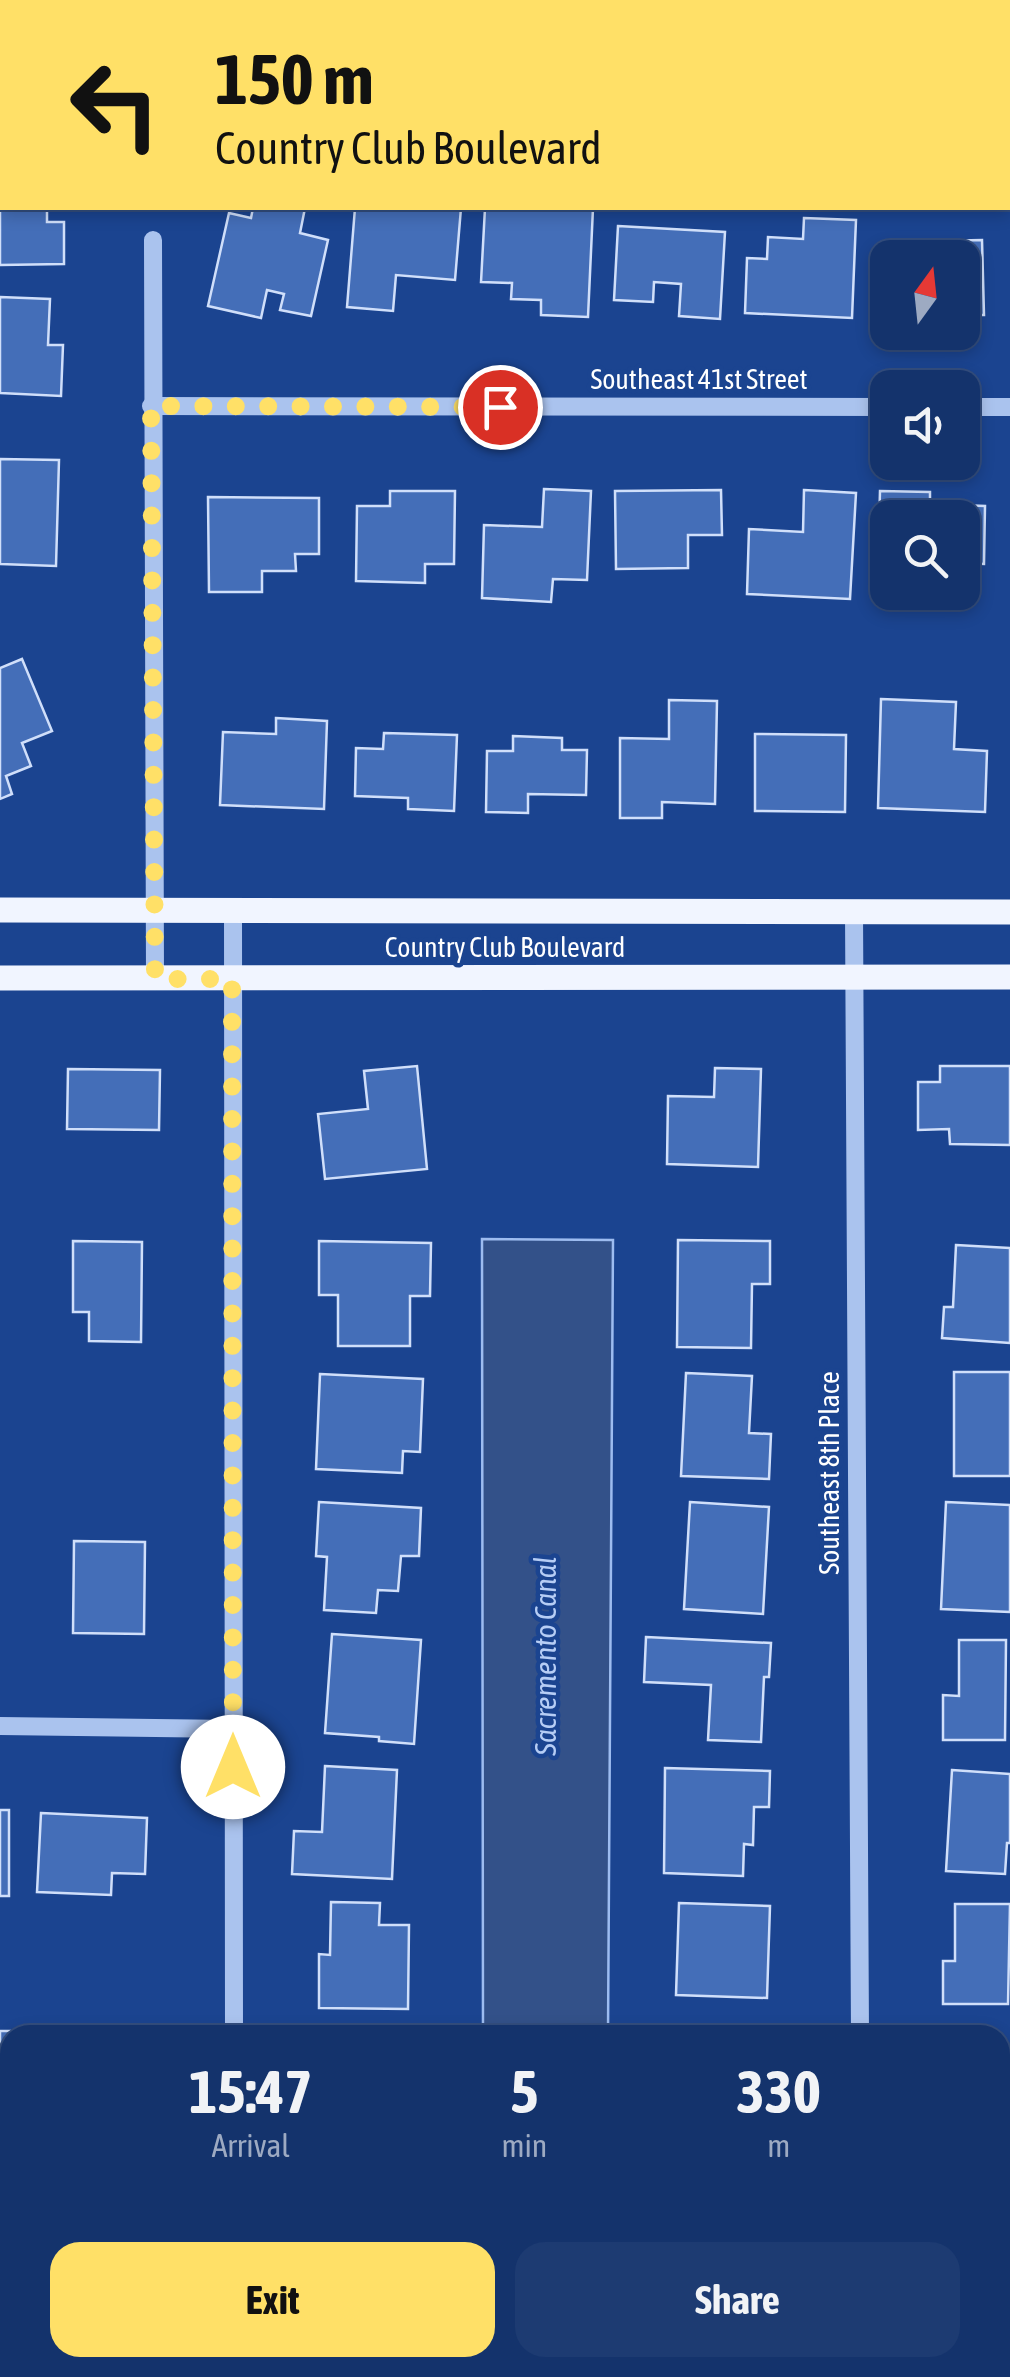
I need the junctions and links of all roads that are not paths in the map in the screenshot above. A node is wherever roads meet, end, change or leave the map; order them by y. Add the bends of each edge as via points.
1 (153, 240) dead end
2 (151, 406) junction
3 (870, 407) edge
4 (980, 407) edge
5 (1010, 408) edge
6 (0, 910) edge
7 (233, 910) junction
8 (153, 911) junction
9 (854, 912) junction
10 (1010, 912) edge
11 (854, 977) junction
12 (1010, 977) edge
13 (0, 978) edge
14 (155, 979) junction
15 (232, 979) junction
16 (0, 1726) edge
17 (233, 1729) junction
18 (234, 2025) edge
19 (860, 2025) edge

1 - 2 street
2 - 3 street, Southeast 41st Street
2 - 8 street
4 - 5 street
6 - 8 main road, Country Club Boulevard
7 - 8 main road, Country Club Boulevard
7 - 9 main road, Country Club Boulevard
7 - 15 street
8 - 14 street
9 - 10 main road, Country Club Boulevard
9 - 11 street, Southeast 8th Place
11 - 12 main road, Country Club Boulevard
11 - 15 main road, Country Club Boulevard
11 - 19 street, Southeast 8th Place
13 - 14 main road, Country Club Boulevard
14 - 15 main road, Country Club Boulevard
15 - 17 street
16 - 17 street
17 - 18 street

